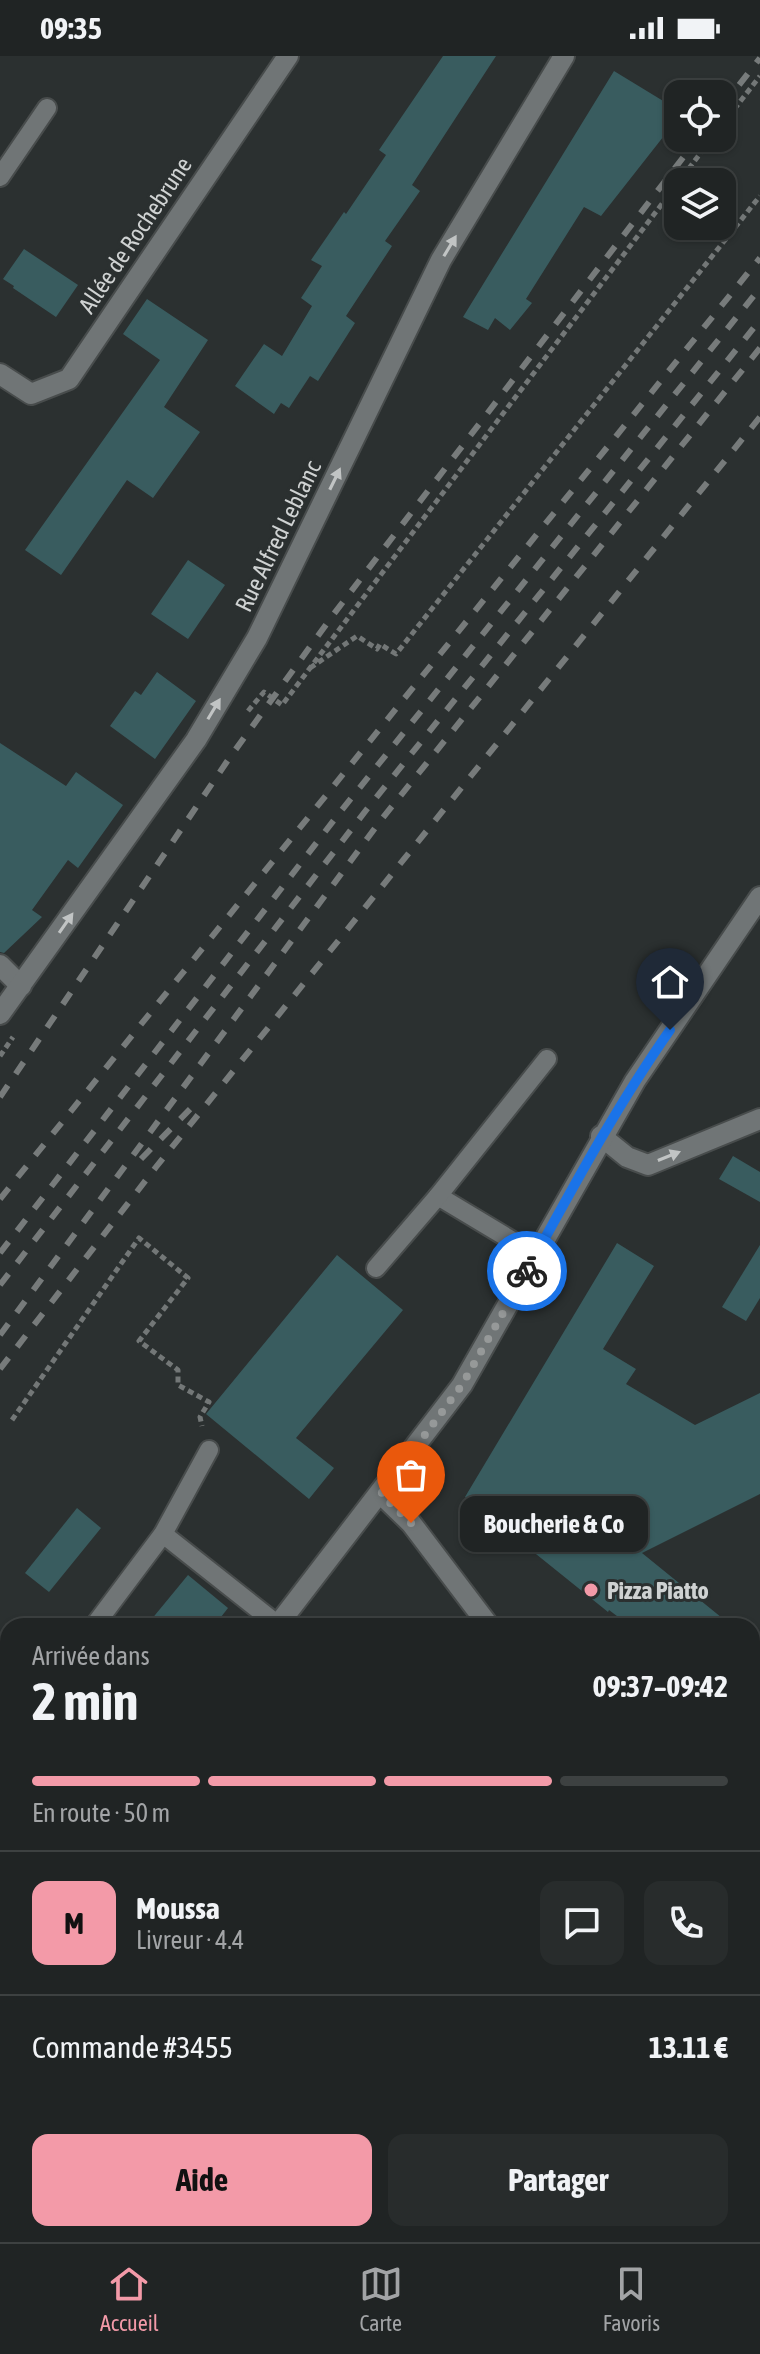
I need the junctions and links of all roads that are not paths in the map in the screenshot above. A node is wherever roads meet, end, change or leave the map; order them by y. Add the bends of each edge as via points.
1 (288, 56) edge
2 (564, 56) edge
3 (47, 108) dead end
4 (0, 177) edge
5 (0, 374) edge
6 (760, 897) edge
7 (0, 965) edge
8 (21, 986) junction
9 (0, 1014) edge
10 (547, 1059) dead end
11 (760, 1119) edge
12 (601, 1136) junction
13 (438, 1196) junction
14 (536, 1255) junction
15 (376, 1268) dead end
16 (209, 1450) road end
17 (381, 1494) junction
18 (163, 1534) junction
19 (100, 1618) edge
20 (267, 1618) edge
21 (283, 1618) edge
22 (483, 1618) edge

1 - 5 street, Allée de Rochebrune via 69,379 31,394
8 -> 2 street, Rue Alfred Leblanc via 196,740 257,638 441,260
3 - 4 lane
6 - 12 street
7 - 8 street
8 - 9 street, Rue Alfred Leblanc
10 - 13 lane
12 -> 11 street via 627,1157 648,1165
12 - 14 street
13 - 14 lane
13 - 15 lane
14 - 17 street via 462,1385
16 - 18 lane
17 - 21 street
17 - 22 street via 411,1523
18 - 19 lane
18 - 20 lane

